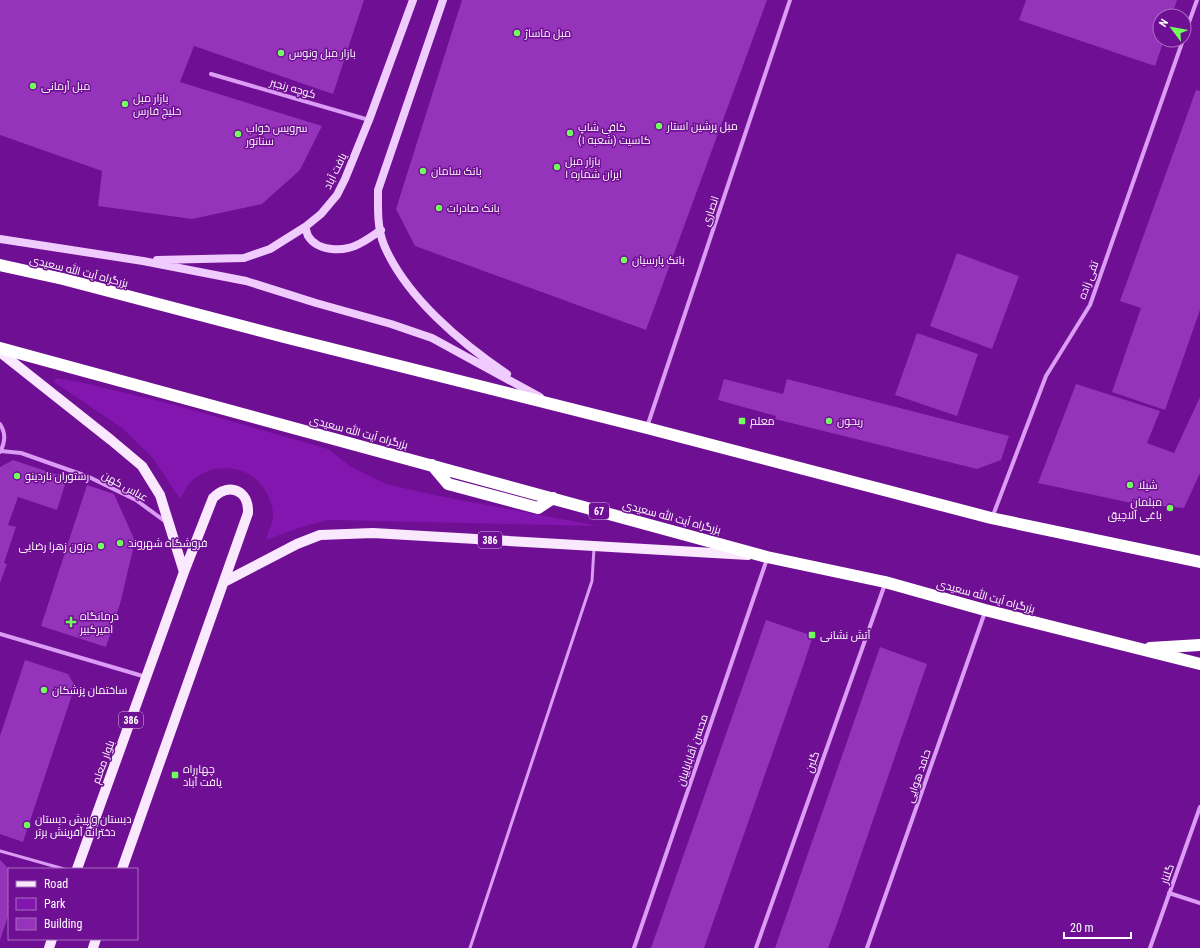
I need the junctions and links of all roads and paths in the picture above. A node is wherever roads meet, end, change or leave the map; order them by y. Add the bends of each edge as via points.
1 (413, 0) edge
2 (443, 0) edge
3 (790, 0) edge
4 (1196, 0) edge
5 (1192, 12) edge
6 (1179, 48) edge
7 (211, 74) dead end
8 (369, 120) junction
9 (305, 227) junction
10 (381, 230) junction
11 (0, 239) edge
12 (143, 261) junction
13 (0, 265) edge
14 (0, 348) edge
15 (0, 352) edge
16 (555, 406) junction
17 (0, 424) edge
18 (647, 428) junction
19 (1, 452) edge
20 (991, 518) junction
21 (168, 524) junction
22 (595, 546) junction
23 (1176, 556) junction
24 (767, 557) junction
25 (1200, 562) edge
26 (1200, 569) edge
27 (184, 572) junction
28 (224, 582) junction
29 (886, 582) junction
30 (986, 610) junction
31 (0, 634) edge
32 (1200, 645) edge
33 (1139, 649) junction
34 (1200, 664) edge
35 (146, 677) junction
36 (1200, 807) edge
37 (0, 851) edge
38 (60, 868) edge
39 (77, 868) edge
40 (122, 868) edge
41 (1170, 893) junction
42 (1200, 903) edge
43 (470, 948) edge
44 (634, 948) edge
45 (756, 948) edge
46 (867, 948) edge
47 (1150, 948) edge

1 - 8 main road, یافت آباد
2 - 10 main road via 378,190 378,219
3 - 18 street, انصاری
4 - 5 street
6 - 20 street, تقی زاده via 1090,305 1046,376
7 - 8 street, کوچه رنجبر
8 - 9 main road, یافت آباد via 337,195 322,214
9 - 10 main road via 308,236 317,244 335,249 358,244
9 - 12 main road, یافت آباد via 270,249 244,258
10 - 16 main road via 384,244 398,271 420,300 450,331 483,358
11 - 12 main road
12 - 16 main road via 246,281 432,338
13 - 16 highway, بزرگراه آیت الله سعیدی
14 - 24 highway, بزرگراه آیت الله سعیدی / 67
15 - 21 main road via 142,466 160,495
16 - 18 highway, بزرگراه آیت الله سعیدی
17 - 19 street via 4,435
18 - 20 highway, بزرگراه آیت الله سعیدی
19 - 21 street, عباس کهن via 21,453 89,477 136,500
20 - 23 highway, بزرگراه آیت الله سعیدی
21 - 27 main road
22 - 24 main road, 386
22 - 28 main road, 386 via 372,533 320,535 297,544
22 - 43 lane via 592,581
23 - 25 highway, بزرگراه آیت الله سعیدی
23 - 26 highway
24 - 29 highway, بزرگراه آیت الله سعیدی / 67
24 - 44 street, محسن آقاباباییان
27 - 28 main road, بلوار معلم via 213,498 218,493 230,489 243,494 249,506
27 - 35 main road, بلوار معلم / 386
28 - 40 main road
29 - 30 highway, بزرگراه آیت الله سعیدی / 67
29 - 45 street, گلبن
30 - 33 highway, بزرگراه آیت الله سعیدی / 67
30 - 46 street, حامد هوایی
31 - 35 street
32 - 33 highway
33 - 34 highway, بزرگراه آیت الله سعیدی / 67
35 - 39 main road, بلوار معلم / 386
36 - 41 street, گلنار
37 - 38 lane
41 - 42 street
41 - 47 street, گلنار

